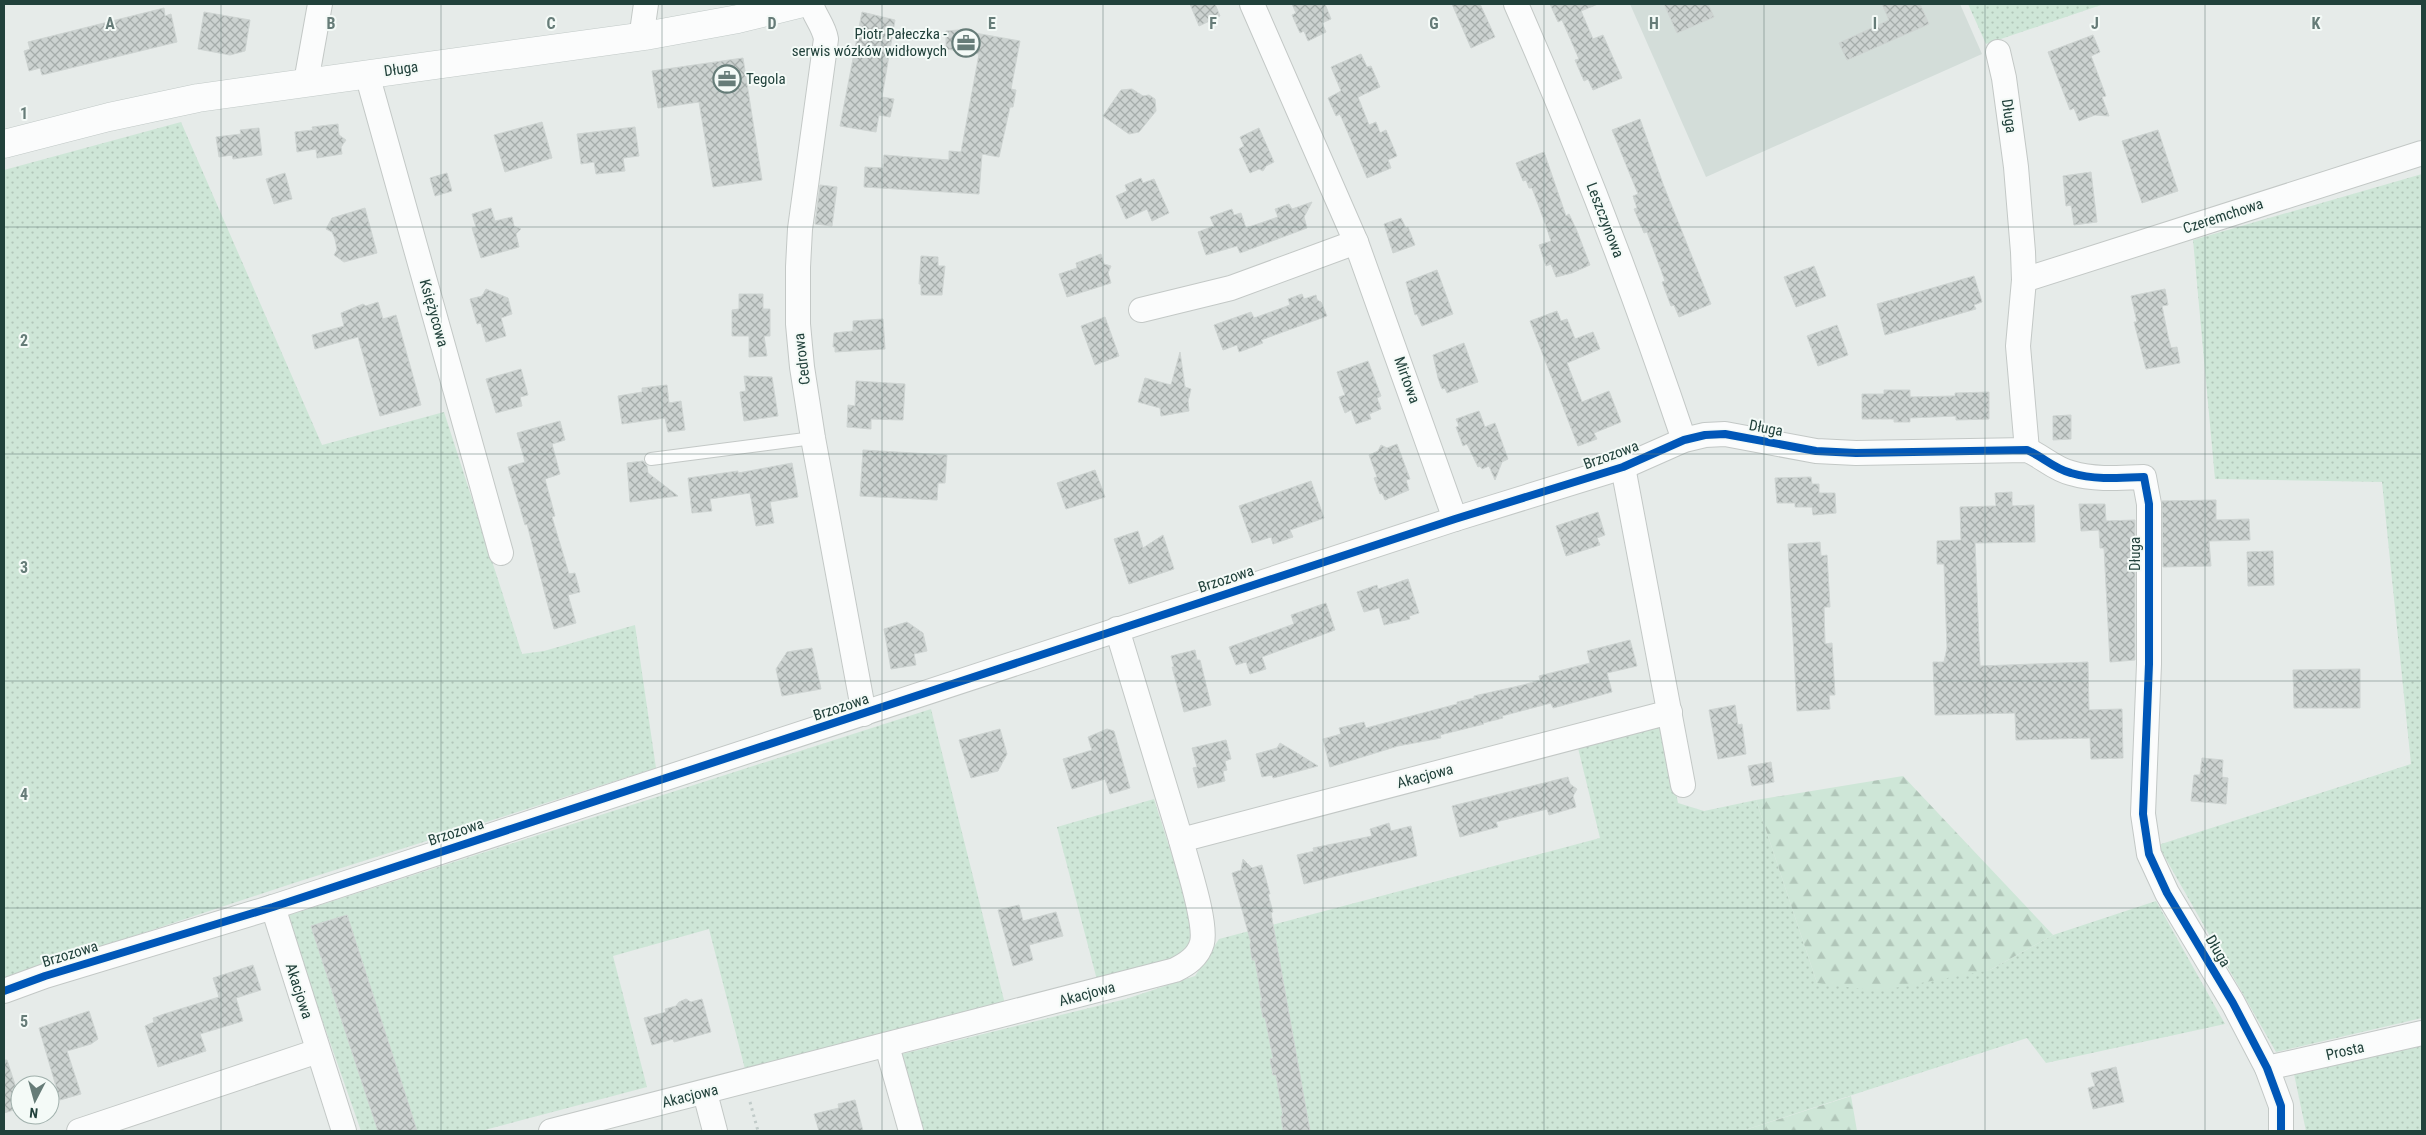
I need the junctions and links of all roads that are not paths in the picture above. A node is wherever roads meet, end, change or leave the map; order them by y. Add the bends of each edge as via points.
1 (320, 4) edge
2 (646, 4) edge
3 (799, 4) edge
4 (812, 4) edge
5 (1252, 4) edge
6 (1516, 4) edge
7 (645, 36) junction
8 (1998, 52) dead end
9 (367, 74) junction
10 (306, 82) junction
11 (4, 144) edge
12 (2422, 153) edge
13 (1356, 242) junction
14 (2024, 280) junction
15 (1141, 310) dead end
16 (814, 438) junction
17 (1684, 440) junction
18 (2027, 450) junction
19 (651, 459) dead end
20 (1623, 467) junction
21 (1455, 518) junction
22 (501, 553) dead end
23 (1117, 629) junction
24 (1670, 712) junction
25 (864, 714) junction
26 (1683, 785) dead end
27 (1181, 840) junction
28 (273, 907) junction
29 (4, 991) edge
30 (2422, 1033) edge
31 (887, 1046) junction
32 (318, 1051) junction
33 (2267, 1068) junction
34 (705, 1093) junction
35 (79, 1131) edge
36 (344, 1131) edge
37 (551, 1131) edge
38 (715, 1131) edge
39 (911, 1131) edge
40 (2281, 1131) edge

1 - 10 street
2 - 7 street
3 - 7 street, Długa
4 - 16 street, Cedrowa via 826,39 800,229 797,293 802,367
5 - 13 street, Mirtowa
6 - 17 street, Leszczynowa via 1598,201
7 - 9 street, Długa
8 - 14 street, Długa via 2016,167
9 - 10 street, Długa
9 - 22 street, Księżycowa
10 - 11 street, Długa via 174,103
12 - 14 street, Czeremchowa
13 - 15 street via 1231,288
13 - 21 street, Mirtowa
14 - 18 street, Długa via 2018,346
16 - 19 lane
16 - 25 street, Cedrowa
17 - 18 street, Długa via 1725,434 1816,451 1856,453
17 - 20 street, Brzozowa
18 - 33 street, Długa via 2070,473 2098,478 2144,477 2149,504 2150,664 2143,814 2149,854 2167,893 2233,1003
20 - 21 street, Brzozowa
20 - 24 street
21 - 23 street, Brzozowa
23 - 25 street, Brzozowa
23 - 27 street, Akacjowa
24 - 26 street
24 - 27 street, Akacjowa
25 - 28 street, Brzozowa
27 - 31 street, Akacjowa via 1203,929 1202,945 1193,960 1175,970
28 - 29 street, Brzozowa
28 - 32 street, Akacjowa
30 - 33 street, Prosta
31 - 34 street, Akacjowa
31 - 39 street
32 - 35 street
32 - 36 street, Akacjowa
33 - 40 street via 2282,1106
34 - 37 street, Akacjowa
34 - 38 street

